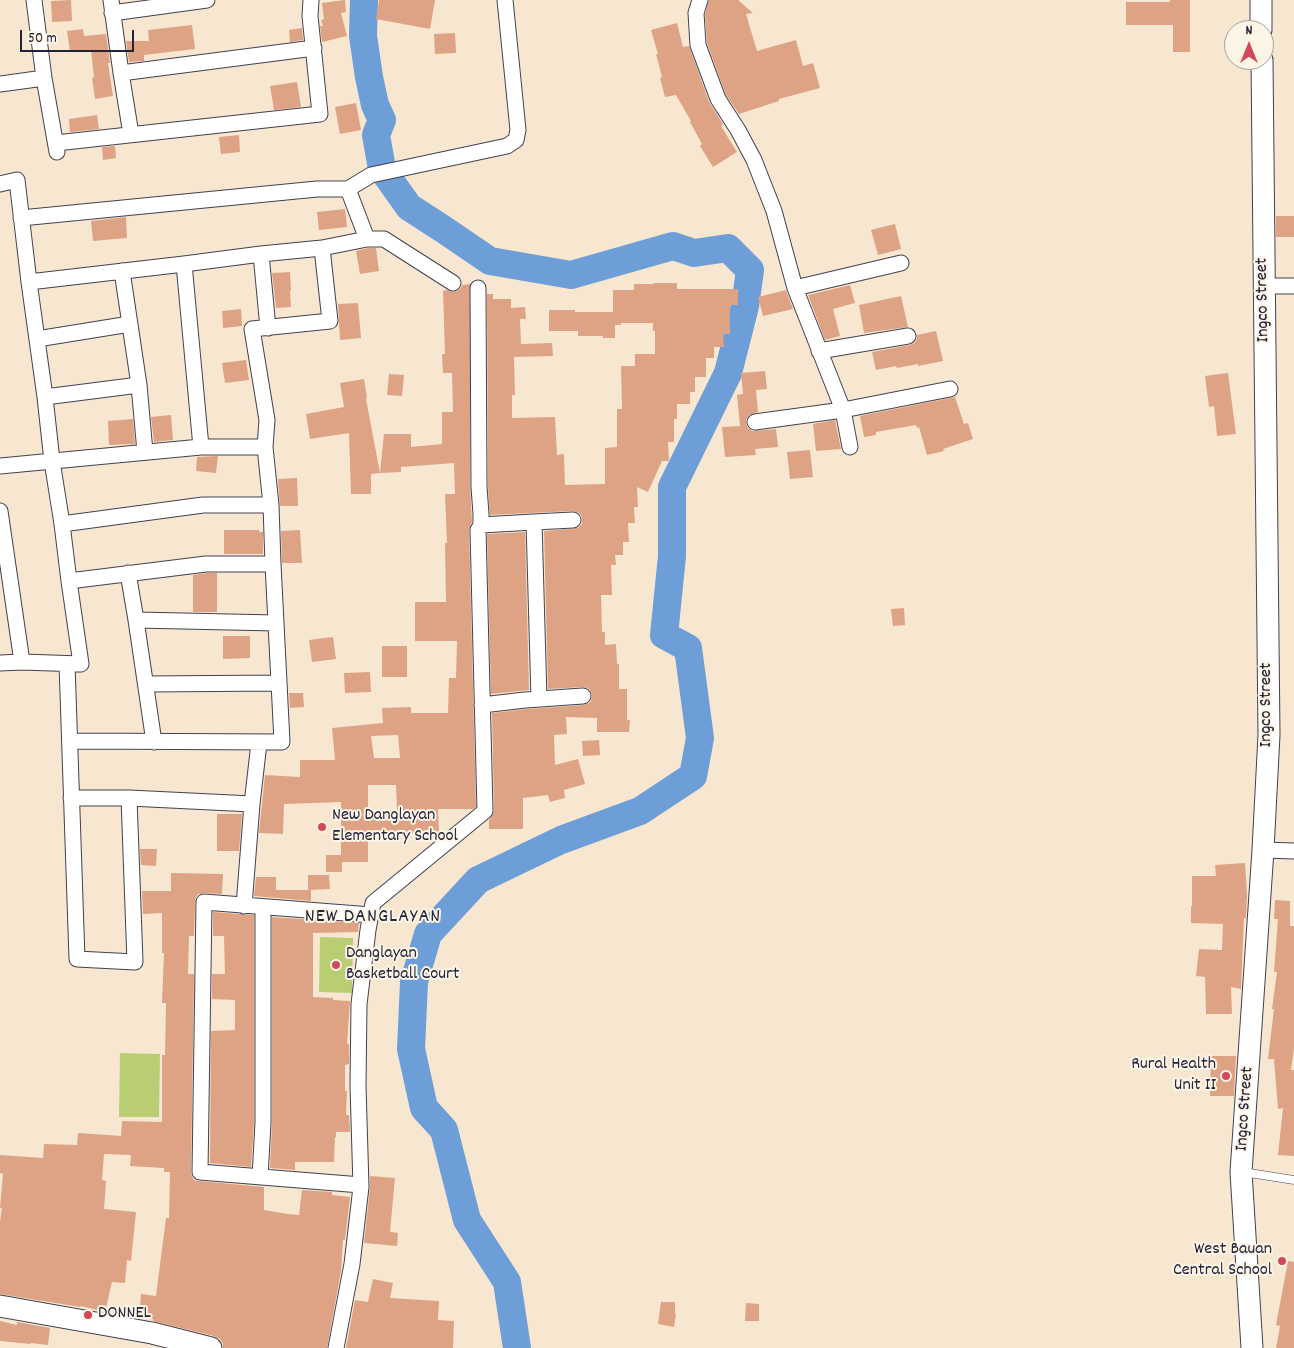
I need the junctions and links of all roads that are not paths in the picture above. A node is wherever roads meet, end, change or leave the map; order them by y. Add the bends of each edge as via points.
1 (34, 0) edge
2 (207, 0) edge
3 (311, 0) edge
4 (505, 0) edge
5 (700, 0) edge
6 (1261, 0) edge
7 (112, 6) edge
8 (1261, 20) edge
9 (314, 48) junction
10 (1262, 70) edge
11 (121, 73) junction
12 (44, 78) junction
13 (0, 84) edge
14 (131, 134) junction
15 (0, 184) edge
16 (348, 190) junction
17 (21, 218) junction
18 (367, 239) junction
19 (322, 248) junction
20 (261, 254) junction
21 (901, 263) dead end
22 (184, 264) junction
23 (122, 271) junction
24 (29, 282) junction
25 (453, 282) dead end
26 (1264, 286) junction
27 (1294, 286) edge
28 (478, 288) dead end
29 (795, 288) junction
30 (130, 324) junction
31 (268, 328) junction
32 (908, 336) dead end
33 (38, 339) junction
34 (819, 351) junction
35 (138, 385) junction
36 (950, 389) dead end
37 (45, 397) junction
38 (843, 410) junction
39 (755, 422) dead end
40 (201, 447) junction
41 (265, 447) junction
42 (850, 447) dead end
43 (145, 452) junction
44 (52, 461) junction
45 (0, 466) edge
46 (271, 505) junction
47 (0, 512) edge
48 (573, 520) dead end
49 (534, 522) junction
50 (62, 524) junction
51 (481, 525) junction
52 (272, 564) junction
53 (128, 573) junction
54 (68, 581) junction
55 (136, 620) junction
56 (276, 623) junction
57 (22, 662) junction
58 (0, 663) edge
59 (67, 664) junction
60 (279, 683) junction
61 (146, 684) junction
62 (583, 696) dead end
63 (539, 699) junction
64 (482, 706) junction
65 (70, 740) junction
66 (154, 742) junction
67 (259, 742) junction
68 (72, 798) junction
69 (129, 798) junction
70 (252, 804) junction
71 (1263, 850) junction
72 (1294, 850) edge
73 (244, 906) junction
74 (263, 907) junction
75 (371, 915) junction
76 (1241, 1172) junction
77 (260, 1177) junction
78 (1294, 1180) edge
79 (361, 1185) junction
80 (0, 1306) edge
81 (211, 1348) edge
82 (336, 1348) edge
83 (1252, 1348) edge

1 - 12 street
2 - 7 street
3 - 9 street
4 - 16 street via 518,130 516,140 507,146 371,175
5 - 29 street via 696,13 698,45 718,99 754,160 774,211
6 - 8 street
7 - 11 street
9 - 11 street
9 - 14 street via 320,114
10 - 26 street, Ingco Street
11 - 14 street
12 - 13 street
12 - 14 street via 57,148
15 - 17 street via 17,180
16 - 17 street via 317,190
16 - 18 street
17 - 24 street
18 - 19 street
18 - 25 street via 384,239
19 - 20 street
19 - 31 street via 330,321
20 - 22 street
20 - 31 street
21 - 29 street
22 - 23 street
22 - 40 street
23 - 24 street
23 - 30 street
24 - 33 street
26 - 27 street
26 - 71 street, Ingco Street via 1269,736
28 - 51 street
29 - 34 street
30 - 33 street
30 - 35 street
31 - 41 street via 252,329 267,420
32 - 34 street
33 - 37 street
34 - 38 street
35 - 37 street
35 - 43 street
36 - 38 street
37 - 44 street
38 - 39 street
38 - 42 street
40 - 41 street
40 - 43 street
41 - 46 street
43 - 44 street
44 - 45 street
44 - 50 street
46 - 50 street via 202,505
46 - 52 street
47 - 57 street
48 - 49 street
49 - 51 street
49 - 63 street
50 - 54 street
51 - 64 street via 478,530
52 - 53 street via 206,564
52 - 56 street
53 - 54 street
53 - 55 street
54 - 59 street via 81,664
55 - 56 street
55 - 61 street
56 - 60 street
57 - 58 street
57 - 59 street
59 - 65 street
60 - 61 street
60 - 67 street via 282,742
61 - 66 street
62 - 63 street
63 - 64 street
64 - 75 street via 485,811 373,903
65 - 66 street
65 - 68 street
66 - 67 street
67 - 70 street
68 - 69 street
68 - 69 street via 77,959 134,962
69 - 70 street
70 - 73 street
71 - 72 street
71 - 76 street, Ingco Street
73 - 74 street
73 - 77 street via 204,902 200,1172
74 - 75 street
74 - 77 street
75 - 79 street via 359,1004
76 - 78 lane
76 - 83 street, Ingco Street
77 - 79 street
79 - 82 street via 352,1264
80 - 81 street via 152,1333

